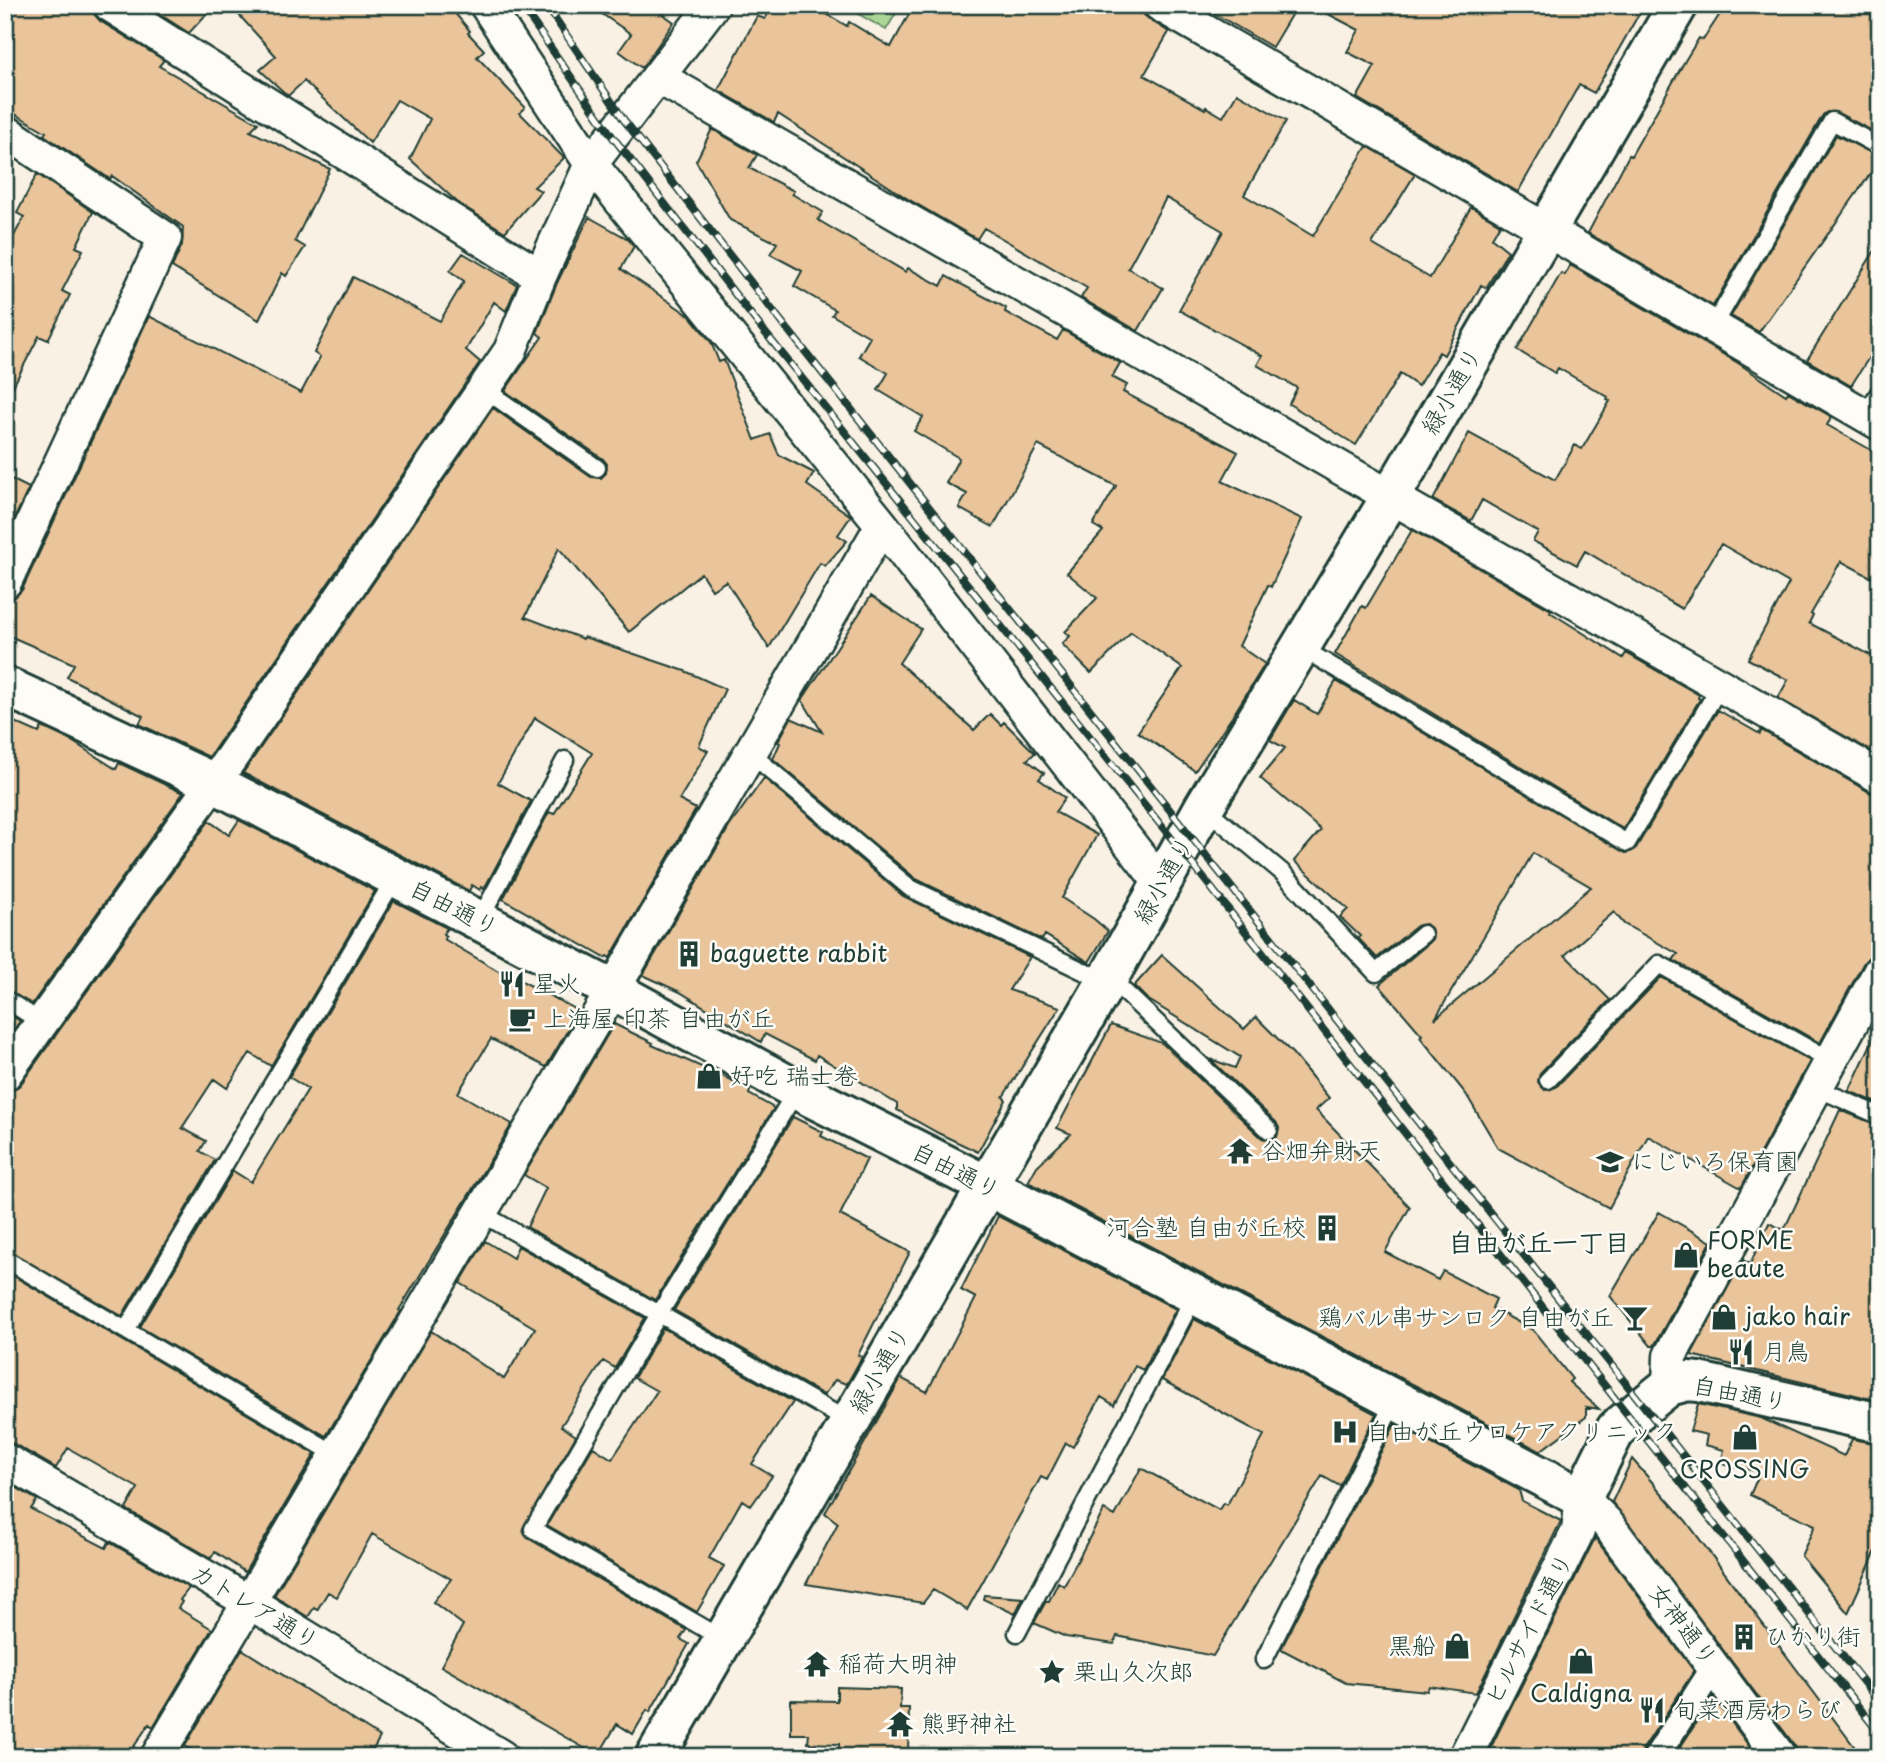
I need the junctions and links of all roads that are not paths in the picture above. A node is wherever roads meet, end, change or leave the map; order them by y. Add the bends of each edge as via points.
1 (110, 5) edge
2 (485, 5) edge
3 (713, 5) edge
4 (1160, 5) edge
5 (1678, 5) edge
6 (658, 77) junction
7 (5, 131) edge
8 (1880, 147) edge
9 (591, 164) junction
10 (1546, 230) junction
11 (540, 276) junction
12 (1713, 327) junction
13 (484, 389) junction
14 (1875, 410) edge
15 (597, 468) dead end
16 (1390, 498) junction
17 (882, 525) junction
18 (5, 582) edge
19 (1300, 647) junction
20 (5, 686) edge
21 (1720, 686) junction
22 (749, 752) junction
23 (565, 760) dead end
24 (1880, 776) edge
25 (214, 783) junction
26 (1204, 807) junction
27 (395, 877) junction
28 (1162, 885) junction
29 (479, 921) junction
30 (1423, 934) dead end
31 (1880, 971) edge
32 (1108, 980) junction
33 (613, 990) junction
34 (5, 999) edge
35 (41, 1022) junction
36 (5, 1074) edge
37 (1824, 1075) junction
38 (1548, 1080) dead end
39 (797, 1090) junction
40 (1880, 1116) edge
41 (1269, 1130) dead end
42 (988, 1186) junction
43 (481, 1213) junction
44 (5, 1259) edge
45 (1195, 1295) junction
46 (659, 1314) junction
47 (126, 1330) junction
48 (1670, 1385) junction
49 (1395, 1400) junction
50 (849, 1422) junction
51 (1880, 1423) edge
52 (337, 1454) junction
53 (5, 1460) edge
54 (1582, 1498) junction
55 (249, 1602) junction
56 (1017, 1633) dead end
57 (723, 1639) junction
58 (1264, 1660) dead end
59 (1714, 1667) junction
60 (1467, 1756) edge
61 (157, 1757) edge
62 (502, 1757) edge
63 (654, 1757) edge
64 (1656, 1757) edge
65 (1780, 1757) edge

1 - 11 street
2 - 9 street
3 - 6 street
4 - 10 street
5 - 10 main road, 緑小通り
6 - 9 street
6 - 16 street
7 - 18 street via 165,238
8 - 12 lane via 1832,121
9 - 11 street
9 - 17 street
10 - 12 street
10 - 16 main road, 緑小通り
11 - 13 street via 510,351
12 - 14 street
13 - 15 lane
13 - 25 street
16 - 19 main road, 緑小通り
16 - 21 street
17 - 22 street
17 - 28 street
19 - 21 lane via 1627,843
19 - 26 main road, 緑小通り
20 - 25 main road, 自由通り
21 - 24 street
22 - 32 lane via 909,888
22 - 33 street
23 - 29 lane
25 - 27 main road, 自由通り
25 - 35 street
26 - 28 main road, 緑小通り
26 - 30 lane via 1283,873 1376,973
27 - 29 main road, 自由通り
27 - 47 lane
28 - 32 main road, 緑小通り
29 - 33 main road, 自由通り
31 - 37 street
32 - 41 lane
32 - 42 main road, 緑小通り
33 - 39 main road, 自由通り
33 - 43 street
34 - 35 lane
35 - 36 street
37 - 38 lane via 1659,964
37 - 40 lane
37 - 48 street via 1670,1356
39 - 42 main road, 自由通り
39 - 46 lane
42 - 45 main road, 自由通り
42 - 50 main road, 緑小通り
43 - 46 lane
43 - 52 street
44 - 47 lane
45 - 49 main road, 自由通り
45 - 56 lane
46 - 50 lane
46 - 57 lane via 533,1529
47 - 52 lane
48 - 51 main road, 自由通り via 1699,1382
48 - 54 main road, 自由通り via 1616,1429
49 - 54 main road, 自由通り
49 - 58 lane
50 - 57 main road, 緑小通り
52 - 55 street
53 - 55 street, カトレア通り
54 - 59 street, 女神通り via 1606,1522
54 - 60 street, ヒルサイド通り via 1578,1531
55 - 61 street
55 - 62 street, カトレア通り
57 - 63 main road, 緑小通り
59 - 64 street
59 - 65 street, 女神通り

